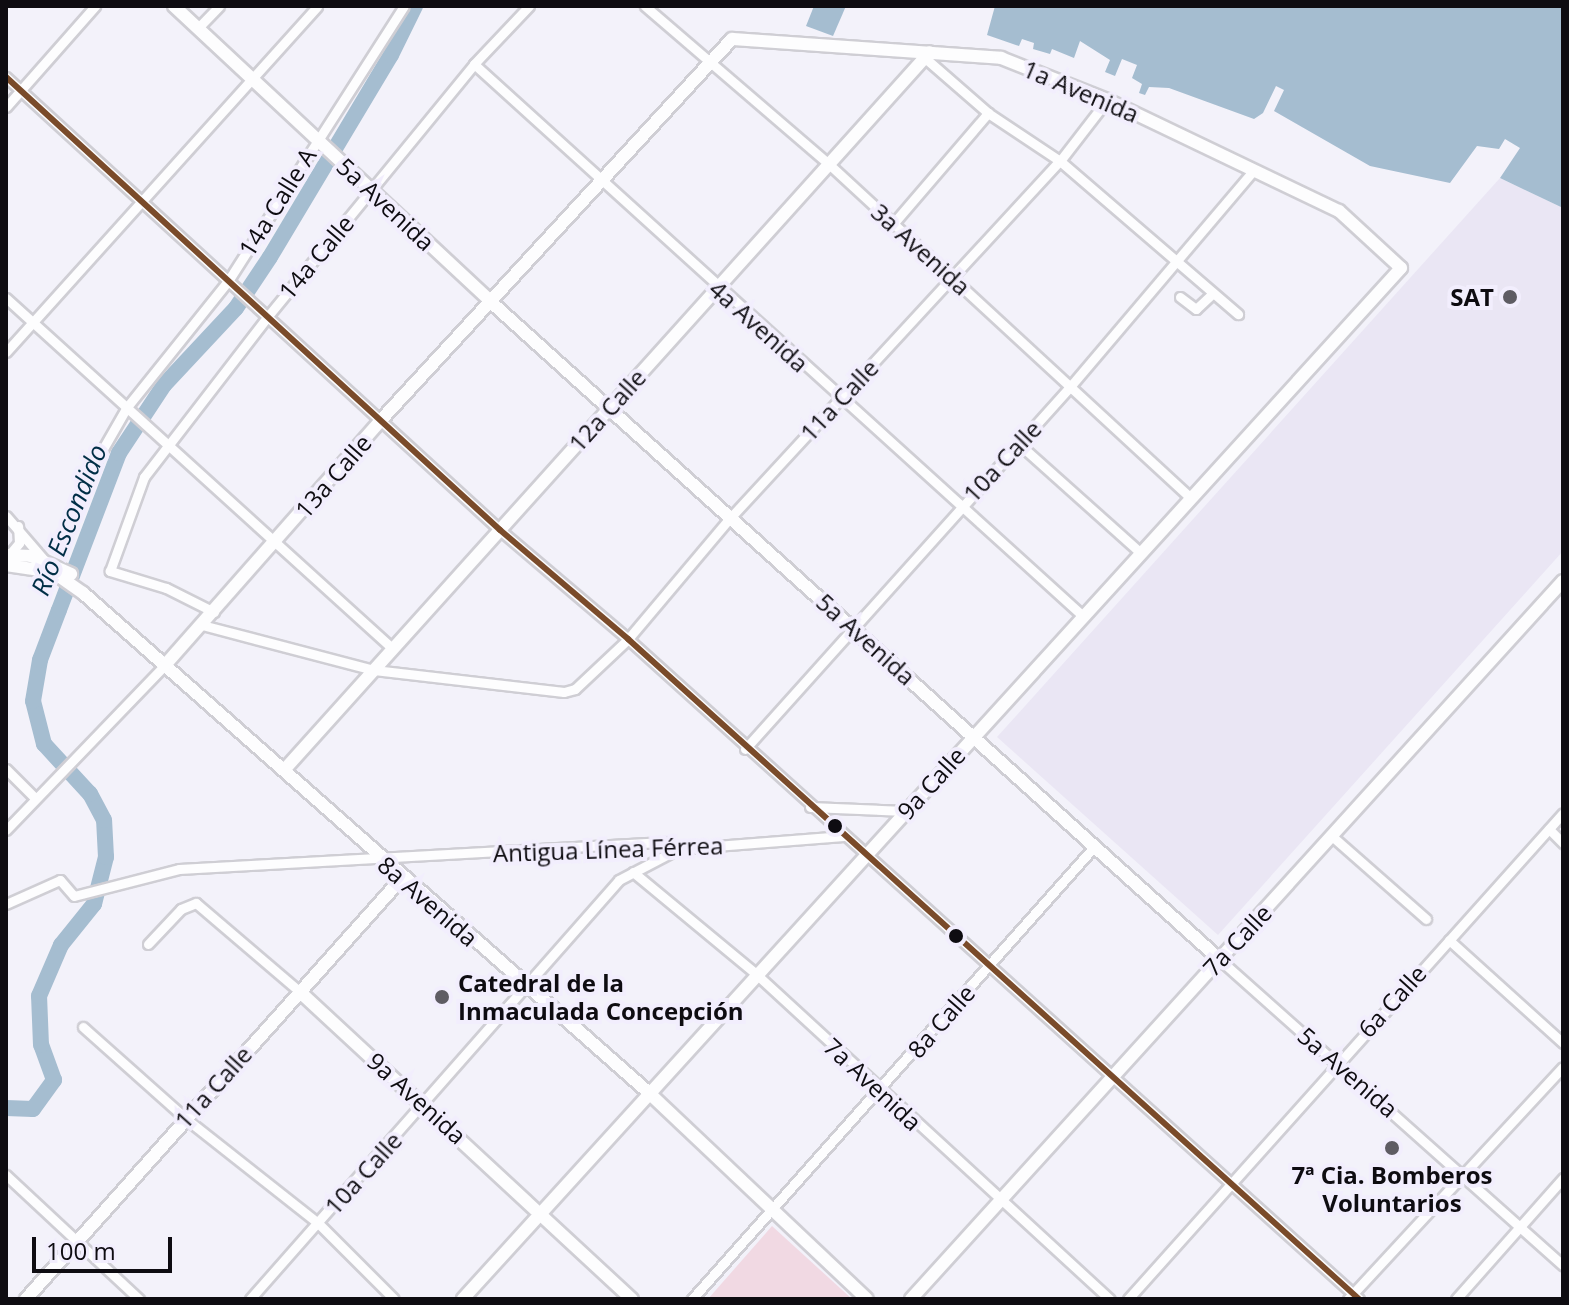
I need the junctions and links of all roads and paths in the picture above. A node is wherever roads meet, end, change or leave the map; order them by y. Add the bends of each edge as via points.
1 (95, 6) edge
2 (174, 6) edge
3 (219, 6) edge
4 (317, 6) edge
5 (529, 6) edge
6 (645, 6) edge
7 (403, 8) edge
8 (198, 28) junction
9 (721, 46) joint
10 (927, 55) junction
11 (706, 62) junction
12 (474, 64) junction
13 (6, 77) edge
14 (253, 78) junction
15 (20, 90) junction
16 (1107, 100) junction
17 (6, 107) edge
18 (988, 113) junction
19 (320, 142) junction
20 (1060, 161) junction
21 (831, 166) junction
22 (1254, 170) junction
23 (598, 181) junction
24 (372, 190) junction
25 (141, 201) junction
26 (892, 225) junction
27 (1177, 260) junction
28 (1401, 268) joint
29 (953, 276) junction
30 (229, 282) junction
31 (717, 288) junction
32 (1213, 293) junction
33 (1180, 297) dead end
34 (6, 298) edge
35 (492, 303) junction
36 (265, 313) junction
37 (1238, 314) dead end
38 (33, 323) junction
39 (6, 352) edge
40 (1069, 388) junction
41 (840, 398) junction
42 (610, 408) junction
43 (130, 410) junction
44 (381, 420) junction
45 (167, 443) junction
46 (1019, 444) junction
47 (92, 468) dead end
48 (1191, 498) junction
49 (960, 506) junction
50 (6, 516) edge
51 (730, 518) junction
52 (18, 526) junction
53 (500, 530) junction
54 (277, 542) junction
55 (1141, 553) junction
56 (7, 558) edge
57 (45, 561) junction
58 (64, 574) junction
59 (1563, 581) edge
60 (1558, 597) edge
61 (214, 612) junction
62 (1083, 616) junction
63 (202, 625) junction
64 (853, 627) junction
65 (628, 639) junction
66 (393, 649) junction
67 (166, 664) junction
68 (374, 670) junction
69 (973, 737) junction
70 (745, 749) junction
71 (6, 769) edge
72 (285, 769) junction
73 (37, 795) junction
74 (810, 807) junction
75 (905, 811) junction
76 (1563, 813) edge
77 (1549, 829) junction
78 (6, 830) edge
79 (843, 836) junction
80 (1333, 837) junction
81 (1563, 843) edge
82 (1093, 848) junction
83 (678, 849) junction
84 (865, 855) junction
85 (380, 859) junction
86 (633, 872) junction
87 (402, 878) junction
88 (6, 904) edge
89 (1426, 919) dead end
90 (1449, 940) junction
91 (148, 944) dead end
92 (1219, 959) junction
93 (987, 968) junction
94 (755, 973) junction
95 (527, 989) junction
96 (299, 991) junction
97 (83, 1027) dead end
98 (1563, 1043) edge
99 (1336, 1062) junction
100 (1563, 1067) edge
101 (1111, 1077) junction
102 (648, 1092) junction
103 (879, 1092) junction
104 (425, 1104) junction
105 (185, 1118) junction
106 (1463, 1174) junction
107 (6, 1175) edge
108 (1563, 1178) edge
109 (1228, 1185) junction
110 (1001, 1199) junction
111 (541, 1210) junction
112 (772, 1212) junction
113 (318, 1223) junction
114 (1522, 1226) junction
115 (78, 1240) junction
116 (1563, 1266) edge
117 (1354, 1297) edge
118 (26, 1299) edge
119 (139, 1299) edge
120 (250, 1299) edge
121 (394, 1299) edge
122 (463, 1299) edge
123 (632, 1299) edge
124 (692, 1299) edge
125 (867, 1299) edge
126 (911, 1299) edge
127 (1110, 1299) edge
128 (1128, 1299) edge
129 (1456, 1299) edge

1 - 15 street
2 - 8 street, 5a Avenida
3 - 8 street
4 - 14 street
5 - 12 street, 14a Calle
6 - 11 street, 3a Avenida
7 - 19 street, 14a Calle A
8 - 14 street, 5a Avenida
9 - 10 street, 1a Avenida via 747,37
9 - 11 street, 13a Calle
10 - 16 street, 1a Avenida via 1001,58
10 - 18 street
10 - 21 street, 12a Calle
11 - 21 street, 3a Avenida
11 - 23 street, 13a Calle
12 - 23 street, 4a Avenida
12 - 24 street, 14a Calle
13 - 15 street
14 - 19 street, 5a Avenida
14 - 25 street
15 - 17 street
15 - 25 street
16 - 20 street, 11a Calle
16 - 22 street, 1a Avenida
18 - 20 street
18 - 26 street
19 - 24 street, 5a Avenida
19 - 30 street, 14a Calle A
20 - 27 street
20 - 29 street, 11a Calle
21 - 26 street, 3a Avenida
21 - 31 street, 12a Calle
22 - 27 street, 10a Calle
22 - 28 street, 1a Avenida via 1339,211
23 - 31 street, 4a Avenida
23 - 35 street, 13a Calle
24 - 35 street, 5a Avenida
24 - 36 street, 14a Calle
25 - 30 street
25 - 38 street
26 - 29 street, 3a Avenida
27 - 32 street
27 - 40 street, 10a Calle
28 - 48 street, 9a Calle
29 - 40 street, 3a Avenida
29 - 41 street, 11a Calle
30 - 36 street
30 - 43 street, 14a Calle A
31 - 41 street, 4a Avenida
31 - 42 street, 12a Calle
32 - 33 street via 1196,309
32 - 37 street
34 - 38 street
35 - 42 street, 5a Avenida
35 - 44 street, 13a Calle
36 - 44 street
36 - 45 street, 14a Calle
38 - 39 street
38 - 43 street
40 - 46 street, 10a Calle
40 - 48 street, 3a Avenida
41 - 49 street, 4a Avenida
41 - 51 street, 11a Calle
42 - 51 street, 5a Avenida
42 - 53 street, 12a Calle
43 - 45 street
43 - 47 street, 14a Calle A
44 - 53 street
44 - 54 street, 13a Calle
45 - 54 street
45 - 61 street, 14a Calle via 138,490 110,569 116,576 166,588
46 - 49 street, 10a Calle
46 - 55 street
48 - 55 street, 9a Calle
49 - 62 street, 4a Avenida
49 - 64 street, 10a Calle
50 - 52 street, 8a Avenida
51 - 64 street, 5a Avenida
51 - 65 street, 11a Calle
52 - 56 street via 19,543
52 - 57 street, 8a Avenida
53 - 65 street
53 - 66 street, 12a Calle
54 - 61 street, 13a Calle
54 - 66 street
55 - 62 street, 9a Calle
56 - 57 street, 8a Avenida
56 - 58 street, 8a Avenida
57 - 58 street, 8a Avenida
58 - 67 street, 8a Avenida
59 - 60 street, 7a Calle
60 - 80 street, 7a Calle
61 - 63 street, 13a Calle
62 - 69 street, 9a Calle
63 - 67 street, 13a Calle
63 - 68 street
64 - 69 street, 5a Avenida
64 - 70 street, 10a Calle
65 - 68 street, 11a Calle via 580,685 564,692
65 - 70 street
66 - 68 street, 12a Calle
67 - 72 street, 8a Avenida
67 - 73 street, 13a Calle
68 - 72 street, 12a Calle
69 - 75 street, 9a Calle
69 - 82 street, 5a Avenida
70 - 74 street
71 - 73 street
72 - 85 street, 8a Avenida
73 - 78 street, 13a Calle
74 - 75 street
74 - 79 street
75 - 84 street, 9a Calle
76 - 77 street, 6a Calle
77 - 81 street
77 - 90 street, 6a Calle
79 - 83 street, Antigua Línea Férrea
79 - 84 street
80 - 89 street
80 - 92 street, 7a Calle
82 - 92 street, 5a Avenida
82 - 93 street, 8a Calle
83 - 85 street, Antigua Línea Férrea via 664,842
83 - 86 street, 10a Calle
84 - 93 street
84 - 94 street, 9a Calle
85 - 87 street, 8a Avenida
85 - 88 street, Antigua Línea Férrea via 179,869 74,896 60,880
86 - 94 street, 7a Avenida
86 - 95 street, 10a Calle via 619,880
87 - 95 street, 8a Avenida
87 - 96 street, 11a Calle
90 - 98 street
90 - 99 street, 6a Calle
91 - 96 street, 9a Avenida via 181,909 196,903
92 - 99 street, 5a Avenida
92 - 101 street, 7a Calle
93 - 101 street
93 - 103 street, 8a Calle
94 - 102 street, 9a Calle
94 - 103 street, 7a Avenida
95 - 102 street, 8a Avenida
95 - 104 street, 10a Calle
96 - 104 street, 9a Avenida
96 - 105 street, 11a Calle
97 - 105 street
99 - 106 street, 5a Avenida
99 - 109 street, 6a Calle
100 - 106 street
101 - 109 street
101 - 110 street, 7a Calle
102 - 111 street, 9a Calle
102 - 112 street, 8a Avenida
103 - 110 street, 7a Avenida
103 - 112 street, 8a Calle
104 - 111 street, 9a Avenida
104 - 113 street, 10a Calle
105 - 113 street
105 - 115 street, 11a Calle
106 - 114 street, 5a Avenida
106 - 117 street
107 - 115 street
108 - 114 street
109 - 117 street
109 - 128 street, 6a Calle
110 - 126 street, 7a Calle
110 - 127 street, 7a Avenida
111 - 122 street, 9a Calle
111 - 123 street, 9a Avenida
112 - 124 street, 8a Calle
112 - 125 street, 8a Avenida
113 - 120 street, 10a Calle
113 - 121 street
114 - 116 street, 5a Avenida
114 - 129 street
115 - 118 street, 11a Calle
115 - 119 street

